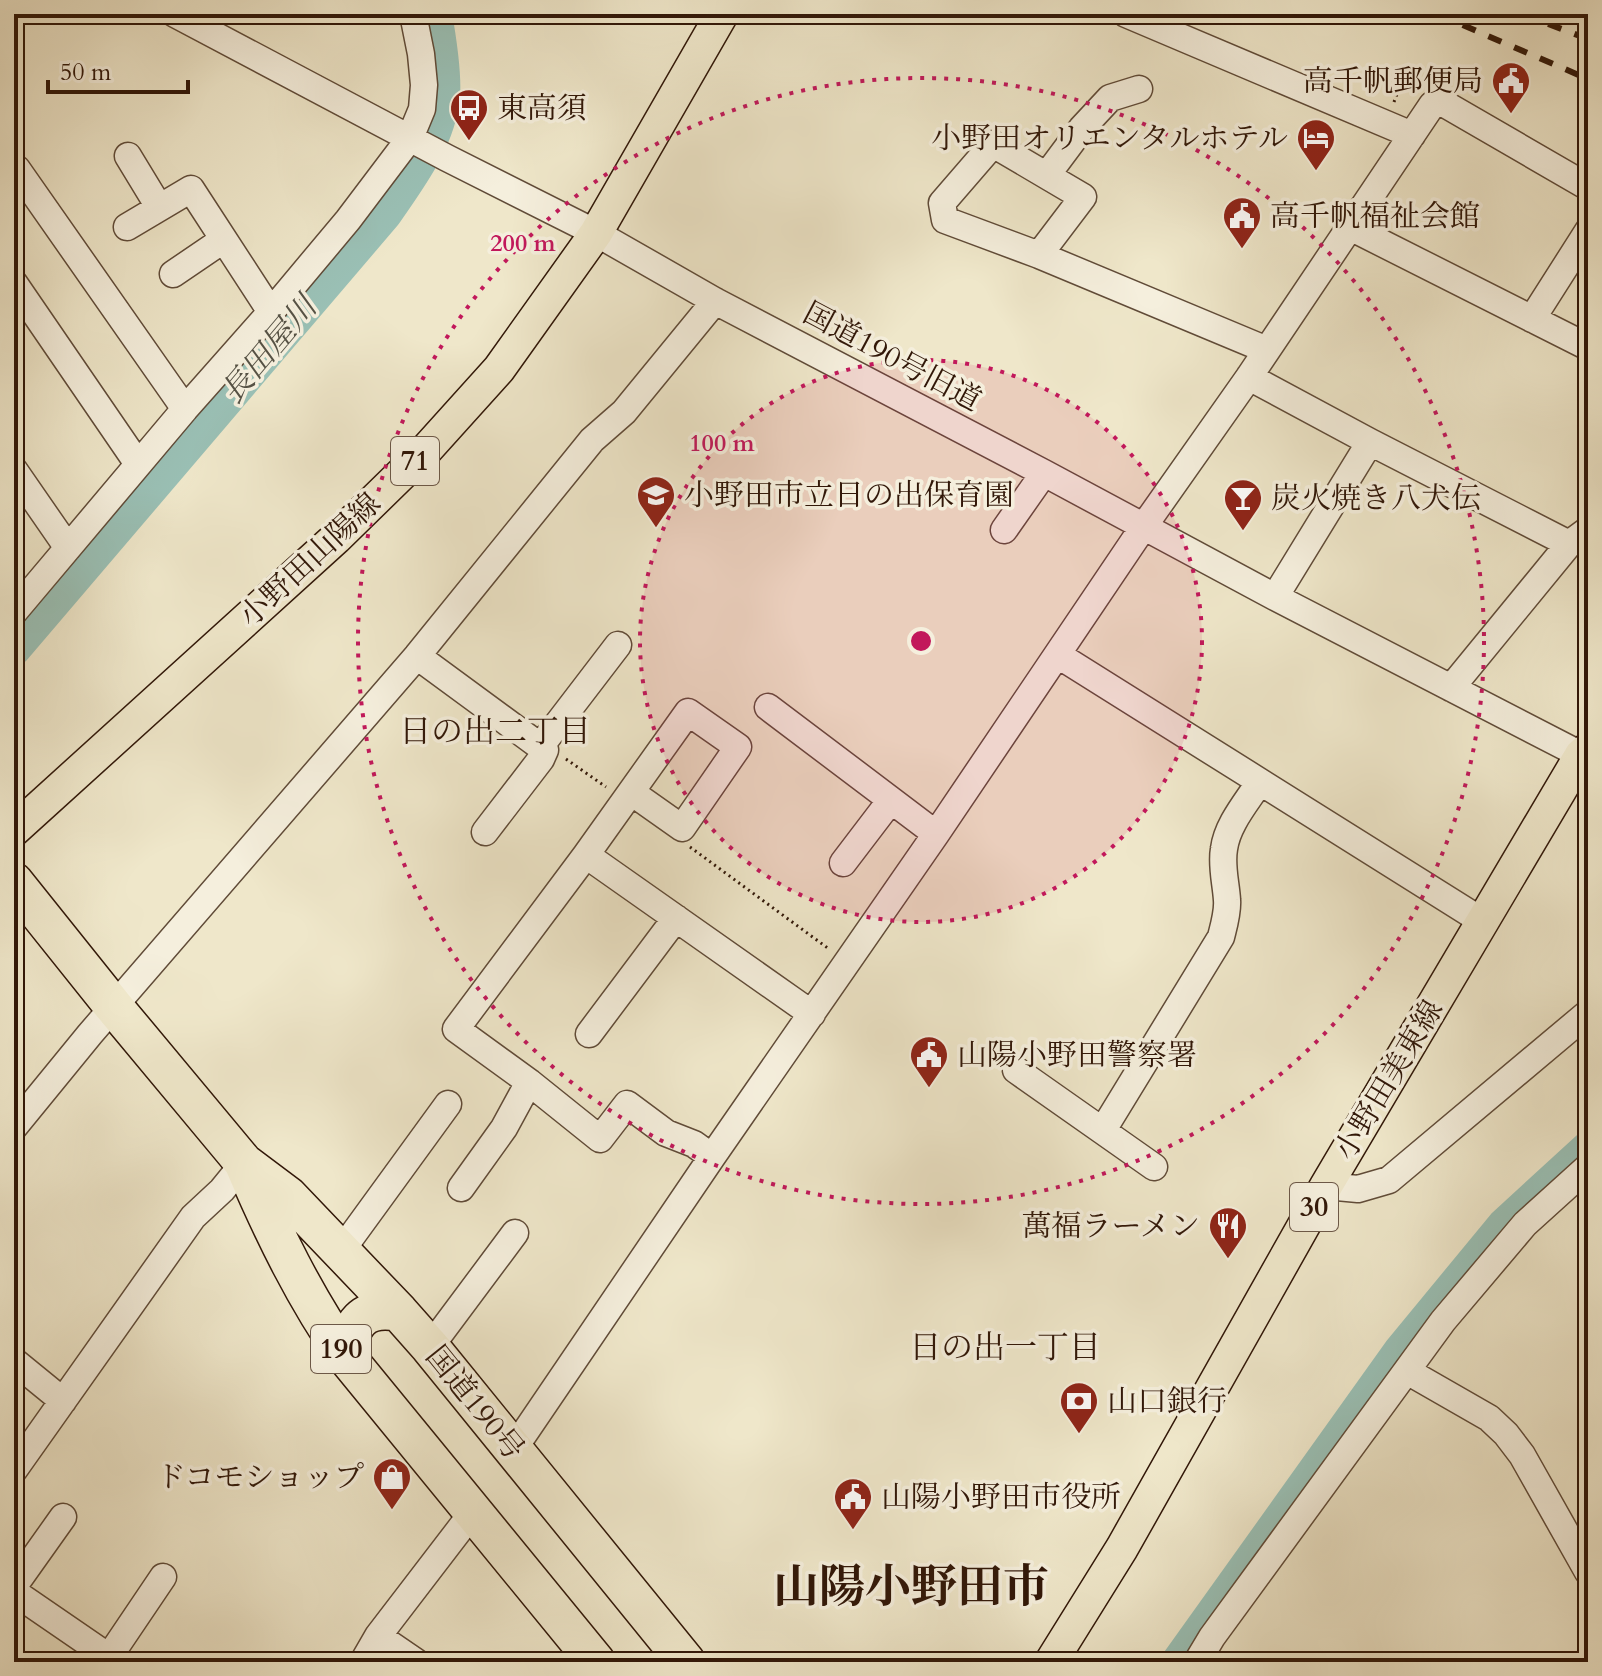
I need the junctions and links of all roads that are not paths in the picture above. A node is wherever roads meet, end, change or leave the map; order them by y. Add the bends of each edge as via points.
1 (175, 14) edge
2 (413, 14) edge
3 (722, 14) edge
4 (1126, 14) edge
5 (1139, 89) dead end
6 (1412, 135) junction
7 (412, 140) junction
8 (128, 156) dead end
9 (17, 169) dead end
10 (1047, 175) junction
11 (1588, 187) edge
12 (159, 207) junction
13 (127, 227) dead end
14 (1350, 227) junction
15 (1588, 231) edge
16 (596, 233) junction
17 (223, 240) junction
18 (1039, 255) junction
19 (173, 274) dead end
20 (14, 283) edge
21 (715, 301) junction
22 (271, 312) junction
23 (1532, 319) junction
24 (1588, 347) edge
25 (1267, 350) junction
26 (1249, 377) junction
27 (185, 409) junction
28 (1370, 442) junction
29 (138, 464) junction
30 (14, 470) edge
31 (1044, 473) junction
32 (1144, 526) junction
33 (1004, 530) dead end
34 (1578, 537) edge
35 (68, 548) junction
36 (1275, 597) junction
37 (17, 599) edge
38 (618, 645) dead end
39 (1058, 655) junction
40 (417, 656) junction
41 (1451, 688) junction
42 (768, 707) dead end
43 (544, 746) junction
44 (1586, 754) edge
45 (1259, 783) junction
46 (628, 796) road end
47 (891, 800) junction
48 (14, 830) edge
49 (485, 832) dead end
50 (936, 834) junction
51 (586, 855) junction
52 (843, 863) dead end
53 (14, 882) edge
54 (676, 918) junction
55 (1482, 921) junction
56 (114, 1007) junction
57 (1588, 1013) edge
58 (812, 1014) junction
59 (589, 1034) dead end
60 (1016, 1070) dead end
61 (529, 1082) junction
62 (448, 1104) dead end
63 (14, 1127) edge
64 (1103, 1130) junction
65 (712, 1157) junction
66 (244, 1163) junction
67 (1154, 1167) dead end
68 (1588, 1167) edge
69 (1326, 1186) junction
70 (461, 1188) dead end
71 (515, 1233) dead end
72 (341, 1251) junction
73 (399, 1312) junction
74 (430, 1347) junction
75 (348, 1359) junction
76 (14, 1361) edge
77 (1407, 1371) junction
78 (63, 1401) junction
79 (513, 1450) junction
80 (18, 1457) edge
81 (473, 1512) junction
82 (63, 1517) dead end
83 (1588, 1572) edge
84 (163, 1577) dead end
85 (14, 1589) edge
86 (378, 1636) junction
87 (112, 1660) edge
88 (363, 1662) edge
89 (416, 1662) edge
90 (596, 1662) edge
91 (686, 1662) edge
92 (1051, 1662) edge
93 (1197, 1662) edge

1 - 7 street, 国道190号旧道
2 - 7 street via 424,85
3 - 16 main road, 小野田山陽線 / 71
4 - 6 street
5 - 10 street via 1110,98
6 - 11 street via 1432,105 1443,103
6 - 14 street
7 - 16 street, 国道190号旧道
7 - 22 street
8 - 12 street
9 - 27 street
10 - 18 street via 1083,197
10 - 18 street via 993,144 942,203 945,220
12 - 13 street
12 - 17 street via 191,189
14 - 23 street
14 - 25 street
15 - 23 street
16 - 21 street, 国道190号旧道
16 - 48 main road, 小野田山陽線 / 71 via 499,369 426,450
17 - 19 street
17 - 22 street
18 - 25 street
20 - 29 street
21 - 31 street, 国道190号旧道
21 - 40 street via 624,412 592,440
22 - 27 street
23 - 24 street
25 - 26 street
26 - 28 street
26 - 32 street
27 - 29 street
28 - 34 street
28 - 36 street
29 - 35 street
30 - 35 street
31 - 32 street, 国道190号旧道
31 - 33 street
32 - 36 street, 国道190号旧道
32 - 39 street
34 - 41 street
35 - 37 street
36 - 41 street, 国道190号旧道
38 - 43 street
39 - 45 street
39 - 50 street
40 - 43 street
40 - 56 street
41 - 44 street, 国道190号旧道
42 - 47 street
43 - 49 street via 541,759
44 - 55 main road, 小野田美東線 / 30
45 - 55 street
45 - 64 street via 1229,831 1224,849 1227,900 1221,937
46 - 51 street
47 - 50 street
47 - 52 street
50 - 58 street
51 - 54 street
51 - 61 street via 456,1029
53 - 56 highway, 国道190号 / 190
54 - 58 street
54 - 59 street
55 - 69 main road, 小野田美東線 / 30
56 - 63 street
56 - 66 highway, 国道190号 / 190
57 - 69 street via 1389,1180 1358,1189
58 - 65 street
60 - 64 street
61 - 65 street via 600,1139 627,1104
61 - 70 street
62 - 72 street via 406,1144
64 - 67 street
65 - 79 street
66 - 72 highway, 国道190号 / 190 via 288,1196
66 - 75 highway, 国道190号 / 190 via 271,1228
66 - 78 street via 193,1217
68 - 77 street via 1525,1224
69 - 92 main road, 小野田美東線 / 30 via 1122,1548
71 - 74 street
72 - 73 highway, 国道190号 / 190
73 - 74 highway, 国道190号 / 190
73 - 75 highway via 380,1310 362,1317 351,1332
74 - 79 highway, 国道190号 / 190
75 - 81 highway, 国道190号 / 190
76 - 78 street
77 - 83 street via 1489,1418 1506,1434
77 - 93 street
78 - 80 street
79 - 91 highway, 国道190号 / 190
81 - 86 street
81 - 90 highway, 国道190号 / 190
82 - 85 street
84 - 87 street
85 - 87 street
86 - 88 street
86 - 89 street

